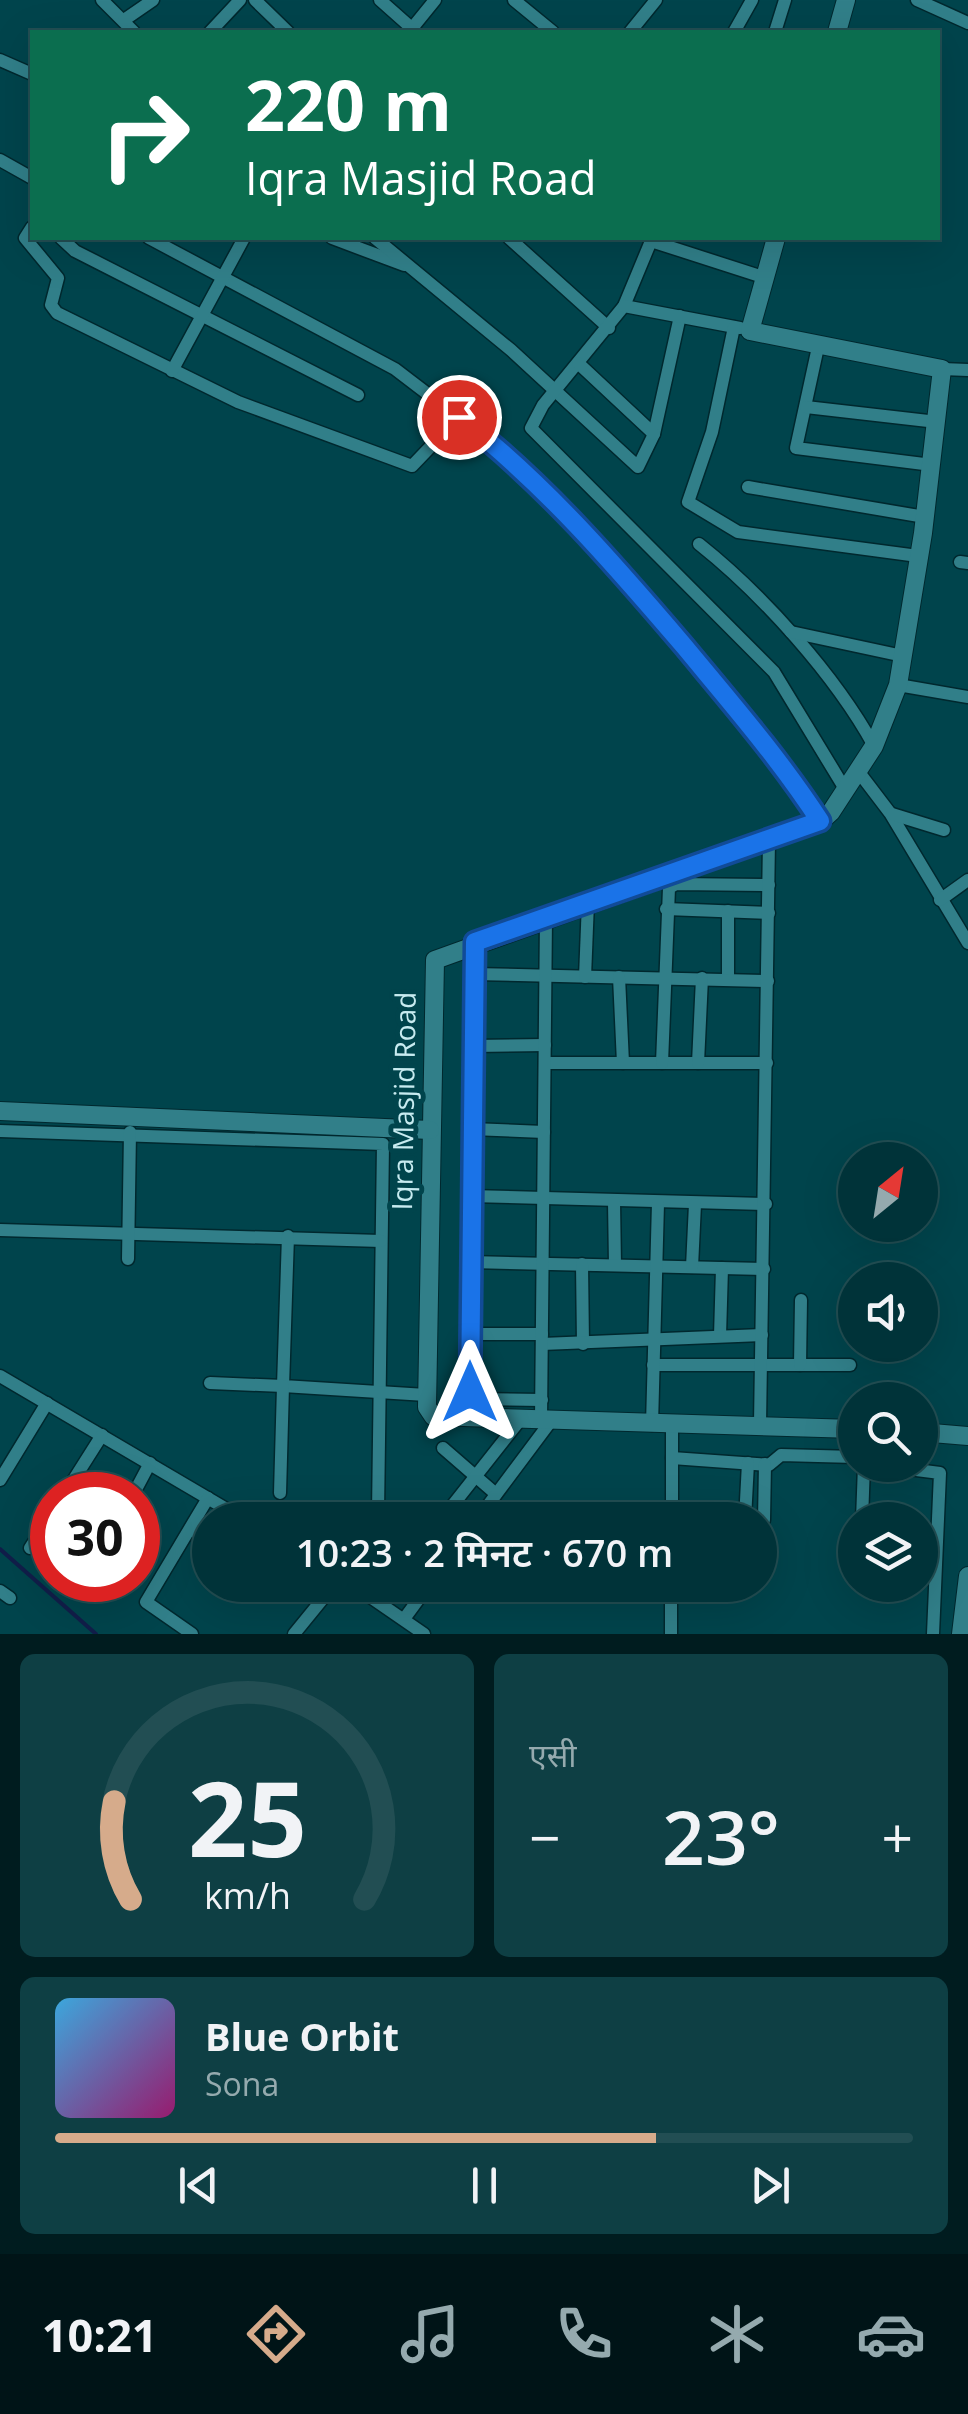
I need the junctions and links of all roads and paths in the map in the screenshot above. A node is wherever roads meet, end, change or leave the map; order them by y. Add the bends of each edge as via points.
1 (102, 0) edge
2 (152, 0) edge
3 (240, 0) edge
4 (255, 0) edge
5 (380, 0) edge
6 (435, 0) edge
7 (514, 0) edge
8 (656, 0) edge
9 (752, 0) edge
10 (785, 0) edge
11 (846, 0) edge
12 (917, 0) edge
13 (124, 20) junction
14 (968, 23) edge
15 (132, 30) edge
16 (212, 30) edge
17 (286, 30) edge
18 (411, 30) edge
19 (413, 30) edge
20 (551, 30) edge
21 (632, 30) edge
22 (735, 30) edge
23 (776, 30) edge
24 (838, 30) edge
25 (0, 60) edge
26 (30, 73) edge
27 (0, 160) edge
28 (30, 177) edge
29 (30, 231) edge
30 (64, 240) edge
31 (153, 240) edge
32 (243, 240) edge
33 (337, 240) edge
34 (378, 240) edge
35 (511, 240) edge
36 (775, 240) edge
37 (416, 270) junction
38 (222, 276) junction
39 (763, 277) junction
40 (624, 306) junction
41 (680, 316) junction
42 (200, 318) junction
43 (610, 328) junction
44 (742, 329) junction
45 (818, 347) junction
46 (578, 364) junction
47 (942, 368) junction
48 (968, 370) edge
49 (172, 371) junction
50 (554, 390) junction
51 (358, 394) dead end
52 (806, 408) junction
53 (459, 417) junction
54 (937, 422) junction
55 (654, 434) junction
56 (932, 465) junction
57 (748, 486) dead end
58 (925, 517) junction
59 (699, 544) dead end
60 (918, 556) junction
61 (791, 632) junction
62 (903, 656) junction
63 (898, 685) junction
64 (968, 697) edge
65 (874, 746) junction
66 (858, 771) junction
67 (845, 789) junction
68 (890, 813) junction
69 (820, 821) junction
70 (944, 830) dead end
71 (769, 840) junction
72 (968, 880) edge
73 (768, 885) junction
74 (940, 900) junction
75 (588, 902) junction
76 (666, 910) junction
77 (728, 912) junction
78 (769, 912) junction
79 (546, 917) junction
80 (475, 942) junction
81 (968, 942) edge
82 (474, 974) junction
83 (619, 976) junction
84 (664, 976) junction
85 (585, 977) junction
86 (546, 978) junction
87 (702, 978) junction
88 (728, 979) junction
89 (768, 981) junction
90 (546, 1045) junction
91 (473, 1046) junction
92 (546, 1063) junction
93 (623, 1063) junction
94 (662, 1063) junction
95 (698, 1063) junction
96 (767, 1063) junction
97 (0, 1111) edge
98 (130, 1127) junction
99 (470, 1129) junction
100 (430, 1130) junction
101 (0, 1131) edge
102 (544, 1132) junction
103 (470, 1196) junction
104 (542, 1198) junction
105 (614, 1202) junction
106 (658, 1203) junction
107 (695, 1204) junction
108 (766, 1204) junction
109 (0, 1230) edge
110 (128, 1234) junction
111 (288, 1236) junction
112 (381, 1240) junction
113 (128, 1260) dead end
114 (470, 1262) junction
115 (544, 1263) junction
116 (582, 1264) junction
117 (615, 1264) junction
118 (656, 1266) junction
119 (692, 1266) junction
120 (722, 1268) junction
121 (764, 1269) junction
122 (801, 1300) dead end
123 (470, 1334) junction
124 (762, 1335) junction
125 (653, 1336) junction
126 (720, 1336) junction
127 (542, 1339) junction
128 (582, 1344) junction
129 (653, 1365) junction
130 (800, 1365) junction
131 (850, 1365) dead end
132 (762, 1366) junction
133 (0, 1376) edge
134 (210, 1384) dead end
135 (283, 1386) junction
136 (379, 1395) junction
137 (542, 1400) junction
138 (47, 1402) junction
139 (428, 1404) junction
140 (520, 1420) junction
141 (546, 1421) junction
142 (760, 1424) junction
143 (652, 1425) junction
144 (672, 1426) junction
145 (838, 1428) edge
146 (938, 1434) edge
147 (102, 1435) junction
148 (965, 1438) edge
149 (444, 1448) dead end
150 (838, 1456) edge
151 (672, 1458) junction
152 (150, 1463) junction
153 (748, 1463) junction
154 (765, 1464) junction
155 (79, 1472) edge
156 (145, 1472) edge
157 (938, 1473) edge
158 (475, 1475) junction
159 (0, 1480) edge
160 (280, 1493) dead end
161 (496, 1494) junction
162 (208, 1498) junction
163 (206, 1502) edge
164 (215, 1502) edge
165 (378, 1502) edge
166 (455, 1502) edge
167 (490, 1502) edge
168 (672, 1502) edge
169 (746, 1502) edge
170 (764, 1502) edge
171 (192, 1530) edge
172 (968, 1576) edge
173 (320, 1602) edge
174 (378, 1602) edge
175 (416, 1602) edge
176 (671, 1602) edge
177 (404, 1619) junction
178 (192, 1634) edge
179 (294, 1634) edge
180 (424, 1634) edge
181 (670, 1634) edge
182 (933, 1634) edge
183 (961, 1634) edge

1 - 13 street
2 - 13 street
3 - 16 street
4 - 17 street
5 - 18 street
6 - 19 street
7 - 20 street
8 - 21 street
9 - 22 street
10 - 23 street
11 - 24 street
12 - 14 street
13 - 15 street
25 - 26 street
27 - 28 street
29 - 49 street via 26,238 58,278 53,309
30 - 42 street
31 - 38 street
32 - 38 street
33 - 37 street
34 - 37 street
35 - 43 street
36 - 39 street
37 - 50 street
38 - 42 street
38 - 53 street via 395,369
39 - 40 street via 651,241
39 - 44 street
40 - 41 street
40 - 43 street
41 - 44 street
41 - 55 street
42 - 49 street
42 - 51 street
43 - 46 street
44 - 45 street
44 - 60 street via 688,502 738,532
45 - 47 street
45 - 52 street
46 - 50 street
46 - 55 street
47 - 48 street
47 - 54 street
49 - 53 street via 402,465 418,462
50 - 55 street via 638,466
50 - 67 street via 531,428 774,672
52 - 54 street
52 - 56 street via 796,448
53 - 69 street via 510,457 618,568 771,747
54 - 56 street
56 - 58 street
57 - 58 street
58 - 60 street
59 - 61 street
60 - 62 street
61 - 62 street
61 - 65 street
62 - 63 street
63 - 64 street
63 - 65 street
65 - 66 street
66 - 67 street
66 - 68 street
67 - 69 street
68 - 70 street
68 - 74 street
69 - 71 street, Iqra Masjid Road
71 - 73 street
71 - 75 street, Iqra Masjid Road
72 - 74 street
73 - 76 street via 676,884 667,892
73 - 78 street
74 - 81 street
75 - 79 street, Iqra Masjid Road
75 - 85 street
76 - 77 street
76 - 84 street
77 - 78 street
77 - 88 street
78 - 89 street
79 - 80 street, Iqra Masjid Road
79 - 86 street
80 - 82 street
80 - 100 street, Iqra Masjid Road via 440,955 433,967
82 - 86 street
82 - 91 street
83 - 84 street
83 - 85 street
83 - 93 street
84 - 87 street
84 - 94 street
85 - 86 street
86 - 90 street
87 - 88 street
87 - 95 street
88 - 89 street
89 - 96 street
90 - 91 street
90 - 92 street
91 - 99 street
92 - 93 street
92 - 102 street
93 - 94 street
94 - 95 street
95 - 96 street
96 - 108 street
97 - 98 street
98 - 100 street
98 - 101 street
98 - 110 street
98 - 112 street via 383,1144
99 - 102 street
99 - 103 street
100 - 139 street, Iqra Masjid Road
102 - 104 street
103 - 104 street
103 - 114 street
104 - 105 street
104 - 115 street
105 - 106 street
105 - 117 street
106 - 107 street
106 - 118 street
107 - 108 street
107 - 119 street
108 - 121 street
109 - 110 street
110 - 111 street
110 - 113 street
111 - 112 street
111 - 135 street
112 - 136 street
114 - 115 street
114 - 123 street
115 - 116 street
115 - 127 street
116 - 117 street
116 - 128 street
117 - 118 street
118 - 119 street
118 - 125 street
119 - 120 street
120 - 121 street
120 - 126 street
121 - 124 street
122 - 130 street
123 - 127 street
123 - 137 street via 471,1397
124 - 126 street
124 - 132 street
125 - 126 street
125 - 128 street
125 - 129 street
127 - 128 street
127 - 137 street
129 - 132 street
129 - 143 street
130 - 131 street
130 - 132 street
132 - 142 street
133 - 138 street
134 - 135 street
135 - 136 street
135 - 160 street
136 - 139 street
136 - 165 street
137 - 141 street
138 - 147 street
138 - 159 street
139 - 140 street
140 - 141 street
140 - 158 street
141 - 143 street
141 - 161 street
142 - 144 street
142 - 145 street
143 - 144 street
144 - 151 street
146 - 148 street
147 - 152 street
147 - 155 street
149 - 158 street
150 - 154 street via 781,1455
151 - 153 street
151 - 168 street
152 - 156 street
152 - 162 street
153 - 154 street
153 - 169 street
154 - 170 street
157 - 182 street
158 - 161 street
158 - 166 street
161 - 167 street
162 - 163 street
162 - 164 street
171 - 178 street via 146,1602
172 - 183 street
173 - 179 street
174 - 177 street
175 - 177 street
176 - 181 street
177 - 180 street

